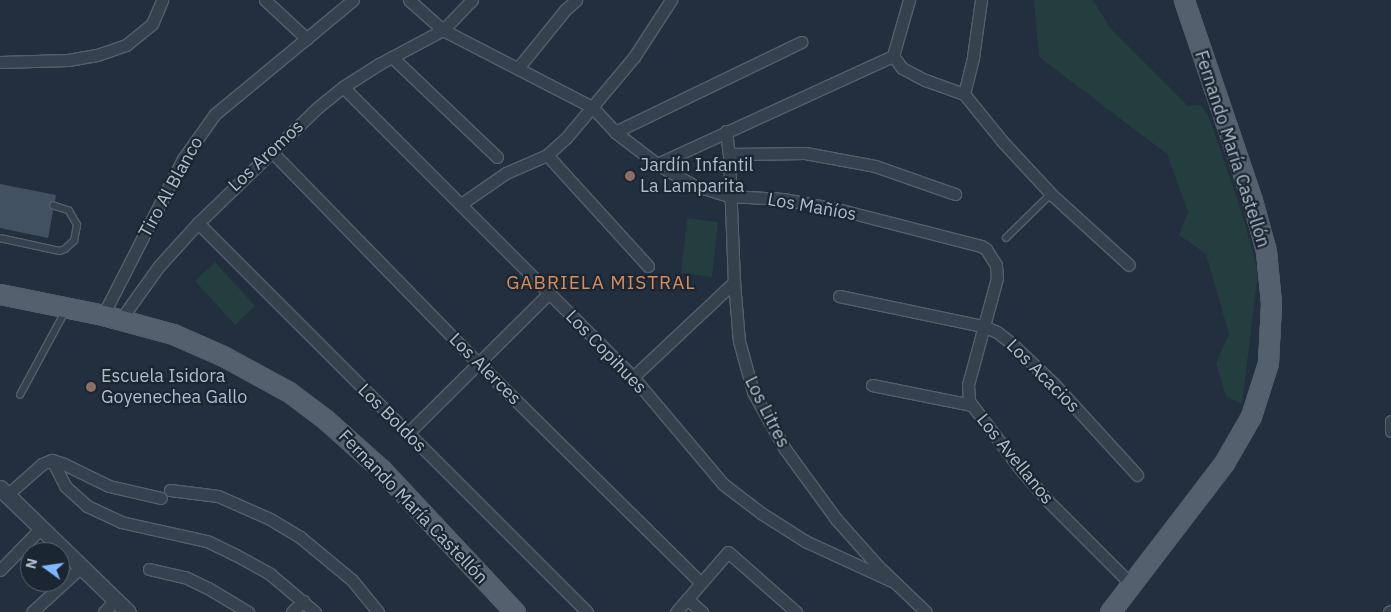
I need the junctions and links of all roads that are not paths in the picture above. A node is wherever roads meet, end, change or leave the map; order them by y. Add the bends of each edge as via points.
1 (162, 0) edge
2 (265, 0) edge
3 (353, 0) edge
4 (409, 0) edge
5 (472, 0) edge
6 (576, 0) edge
7 (672, 0) edge
8 (909, 0) edge
9 (981, 0) edge
10 (1184, 0) edge
11 (443, 30) junction
12 (308, 39) junction
13 (801, 42) dead end
14 (893, 56) junction
15 (392, 57) junction
16 (0, 62) edge
17 (518, 68) junction
18 (343, 87) junction
19 (964, 94) junction
20 (592, 107) junction
21 (726, 131) junction
22 (615, 132) junction
23 (272, 152) junction
24 (729, 154) junction
25 (547, 155) junction
26 (497, 157) dead end
27 (657, 164) junction
28 (955, 194) dead end
29 (1051, 194) junction
30 (730, 196) junction
31 (461, 204) junction
32 (54, 206) dead end
33 (198, 223) junction
34 (0, 238) edge
35 (1006, 238) dead end
36 (1129, 265) dead end
37 (648, 266) dead end
38 (734, 282) junction
39 (549, 293) junction
40 (0, 294) edge
41 (839, 296) dead end
42 (67, 308) junction
43 (112, 317) junction
44 (983, 326) junction
45 (478, 363) junction
46 (633, 377) junction
47 (872, 385) dead end
48 (20, 394) dead end
49 (971, 405) junction
50 (1391, 420) edge
51 (1391, 431) edge
52 (408, 434) junction
53 (52, 460) junction
54 (1137, 475) dead end
55 (170, 490) dead end
56 (4, 492) edge
57 (161, 498) dead end
58 (41, 528) junction
59 (2, 564) edge
60 (82, 567) junction
61 (149, 569) dead end
62 (702, 582) junction
63 (894, 582) junction
64 (1131, 584) junction
65 (687, 599) junction
66 (115, 600) junction
67 (302, 601) junction
68 (32, 612) edge
69 (104, 612) edge
70 (128, 612) edge
71 (248, 612) edge
72 (292, 612) edge
73 (315, 612) edge
74 (378, 612) edge
75 (515, 612) edge
76 (587, 612) edge
77 (676, 612) edge
78 (702, 612) edge
79 (796, 612) edge
80 (926, 612) edge
81 (1110, 612) edge

1 - 16 street via 152,24 126,45 68,60
2 - 12 street
3 - 12 street, Tiro Al Blanco
4 - 11 street, Los Mañíos
5 - 11 street, Los Aromos
6 - 17 street
7 - 20 street via 634,57
8 - 14 street
9 - 19 street
10 - 64 main road, Fernando María Castellón via 1260,229 1270,276 1271,336 1261,388 1236,443
11 - 15 street, Los Aromos
11 - 17 street, Los Mañíos
12 - 43 street, Tiro Al Blanco via 214,114 183,159
13 - 22 street
14 - 19 street via 902,68
14 - 21 street
15 - 18 street, Los Aromos
15 - 26 street
17 - 20 street, Los Mañíos
18 - 23 street, Los Aromos
18 - 31 street, Los Copihues
19 - 29 street
20 - 22 street, Los Mañíos
20 - 25 street
21 - 24 street, Los Litres
21 - 27 street
22 - 27 street, Los Mañíos
23 - 33 street, Los Aromos
23 - 45 street, Los Alerces
24 - 28 street via 805,153 875,166
24 - 30 street, Los Litres
25 - 31 street via 506,173
25 - 37 street
27 - 30 street, Los Mañíos via 693,185
29 - 35 lane
29 - 36 street
30 - 38 street, Los Litres
30 - 44 street, Los Mañíos via 782,198 981,246 994,259 997,271
31 - 39 street, Los Copihues
32 - 34 lane via 69,211 77,225 74,242 65,249 60,251
33 - 43 street, Los Aromos
33 - 52 street, Los Boldos
38 - 46 street
38 - 63 street, Los Litres via 742,358 761,407 785,449 831,512
39 - 45 street
39 - 46 street, Los Copihues
40 - 42 main road, Fernando María Castellón
41 - 44 street, Los Acacios
42 - 43 main road, Fernando María Castellón
42 - 48 lane
43 - 75 main road, Fernando María Castellón via 173,334 223,356 270,380 307,405 380,469
44 - 49 street, Los Mañíos via 968,385
44 - 54 street, Los Acacios via 1005,337 1031,361
45 - 52 street
45 - 62 street, Los Alerces
46 - 63 street, Los Copihues via 723,484 806,541
47 - 49 street, Los Avellanos
49 - 64 street, Los Avellanos via 1021,470
50 - 51 street
52 - 76 street, Los Boldos
53 - 56 street
53 - 57 street via 109,486
53 - 67 street via 65,486 87,506 121,522 207,541 270,574
55 - 74 street via 218,496 270,519 300,537 352,580
56 - 58 street
58 - 59 street
58 - 60 street
60 - 66 street
60 - 68 street
61 - 71 street via 185,576
62 - 65 street
62 - 79 street via 728,552
63 - 80 street, Los Litres
64 - 81 main road, Fernando María Castellón
65 - 77 street
65 - 78 street
66 - 69 street
66 - 70 street
67 - 72 street
67 - 73 street

